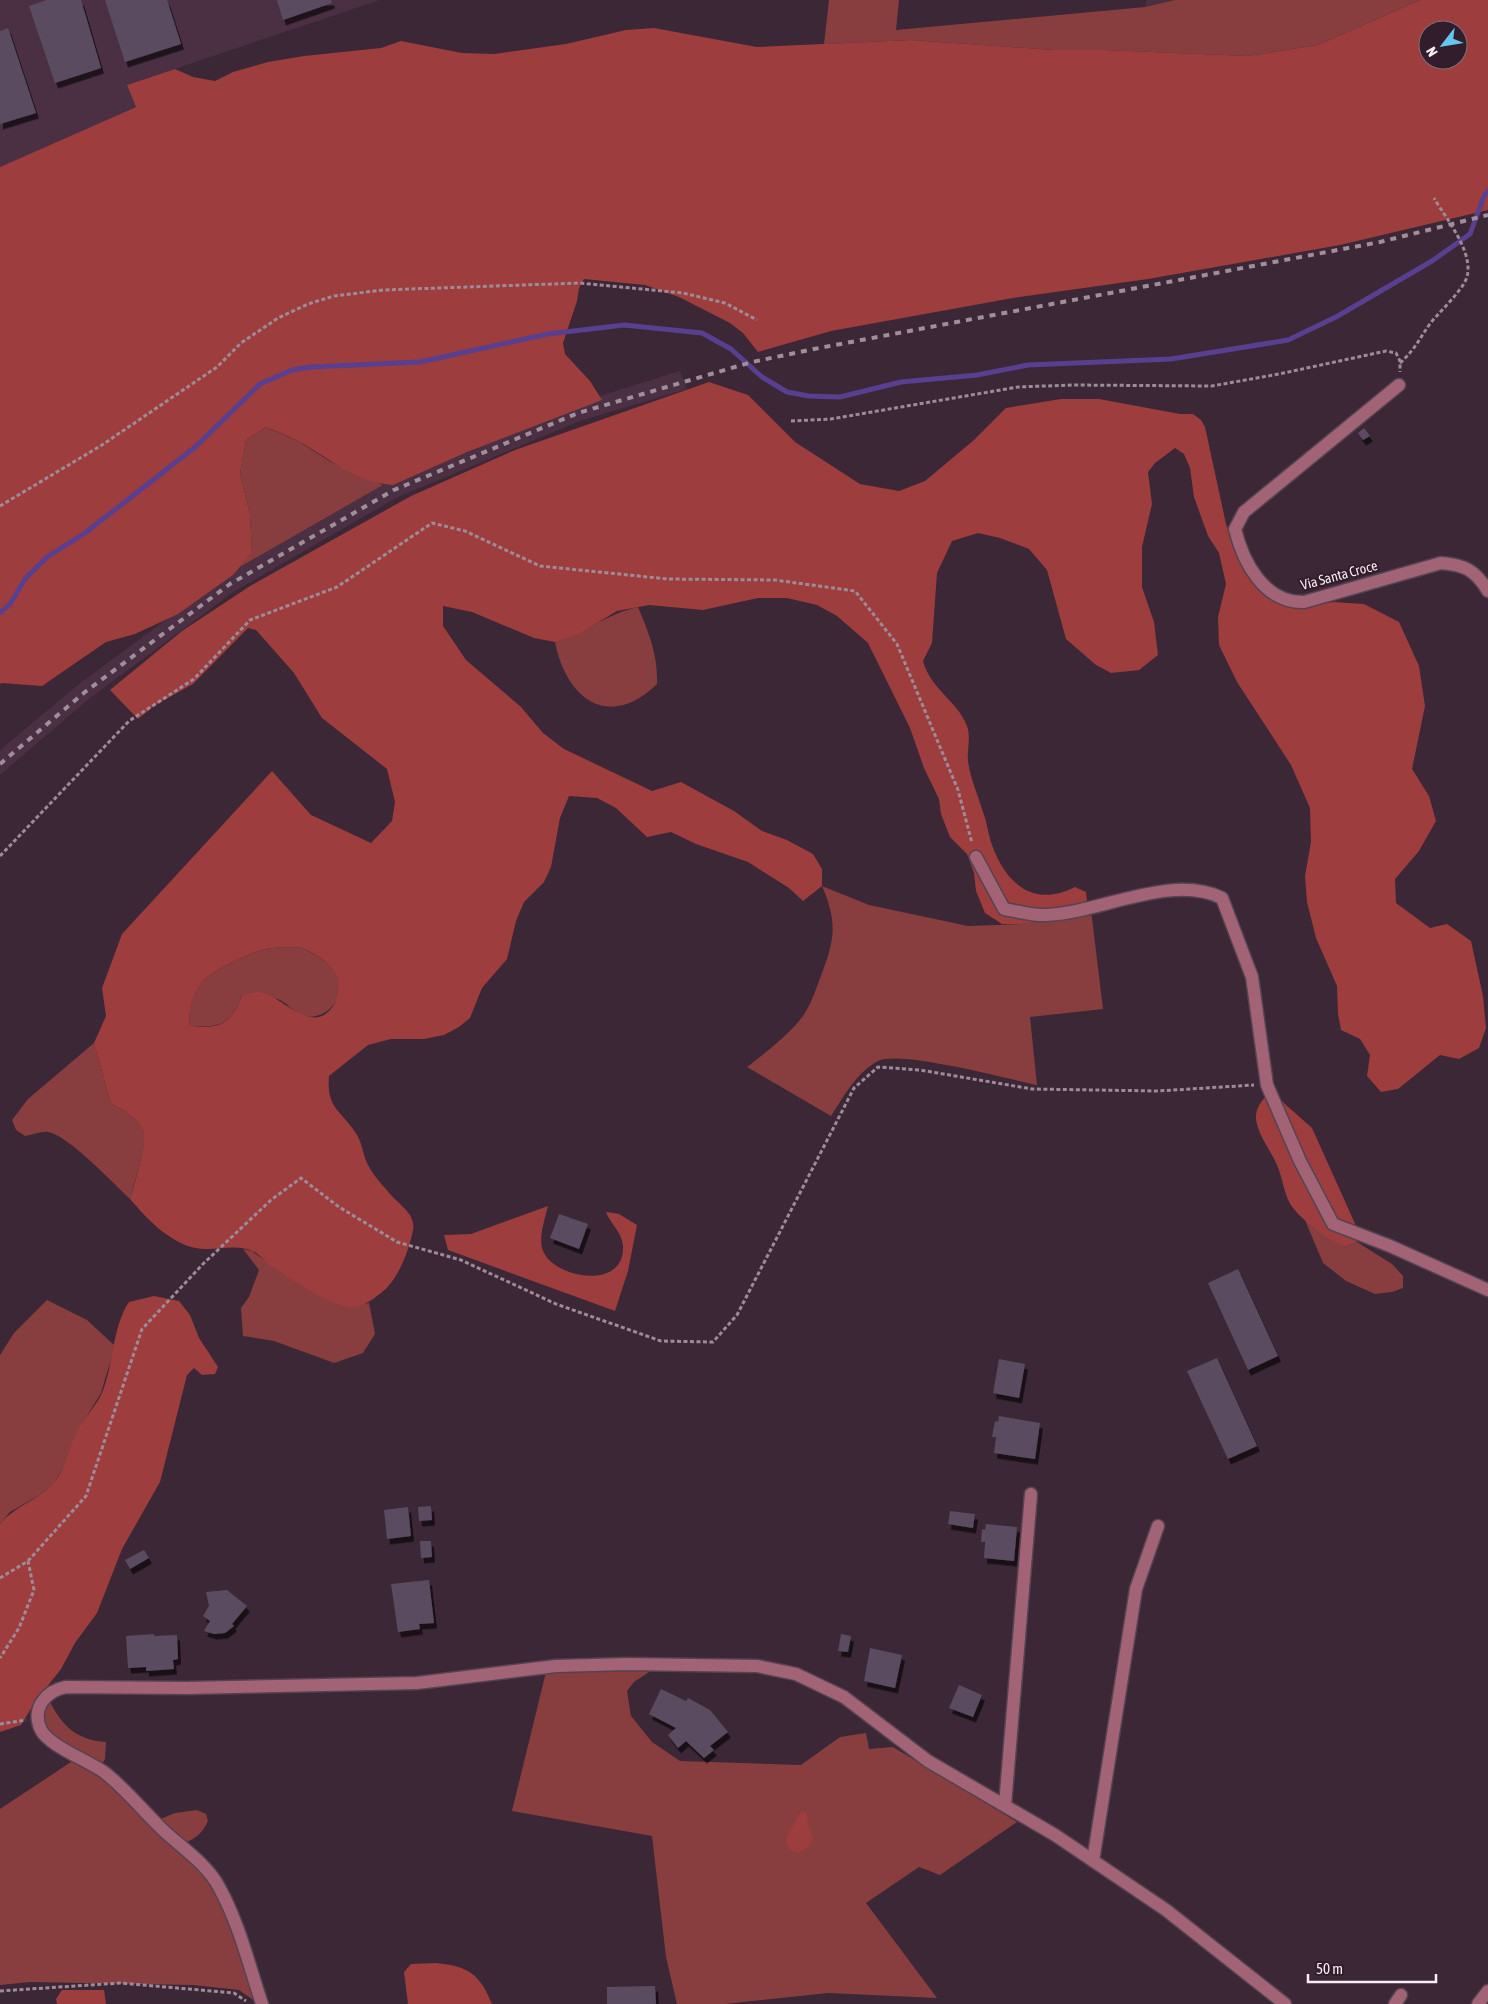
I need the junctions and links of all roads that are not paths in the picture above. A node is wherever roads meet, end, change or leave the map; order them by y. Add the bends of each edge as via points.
1 (1399, 385) road end
2 (1488, 591) edge
3 (976, 857) road end
4 (1488, 1290) edge
5 (1031, 1494) dead end
6 (1158, 1526) dead end
7 (1005, 1805) junction
8 (1093, 1861) junction
9 (1488, 1991) edge
10 (262, 2004) edge
11 (1285, 2004) edge
12 (1478, 2004) edge

1 - 2 street, Via Santa Croce via 1244,512 1234,529 1240,549 1275,596 1290,602 1304,602 1441,563 1461,564 1474,573
3 - 4 street via 1004,909 1045,915 1168,891 1196,890 1222,898 1252,977 1267,1084 1300,1161 1333,1224
5 - 7 street
6 - 8 street via 1136,1589
7 - 8 street
7 - 10 street via 928,1761 844,1697 796,1674 757,1666 556,1666 402,1684 66,1687 55,1690 41,1701 36,1718 42,1733 104,1772 218,1885 233,1917
8 - 11 street via 1166,1910
9 - 12 street

